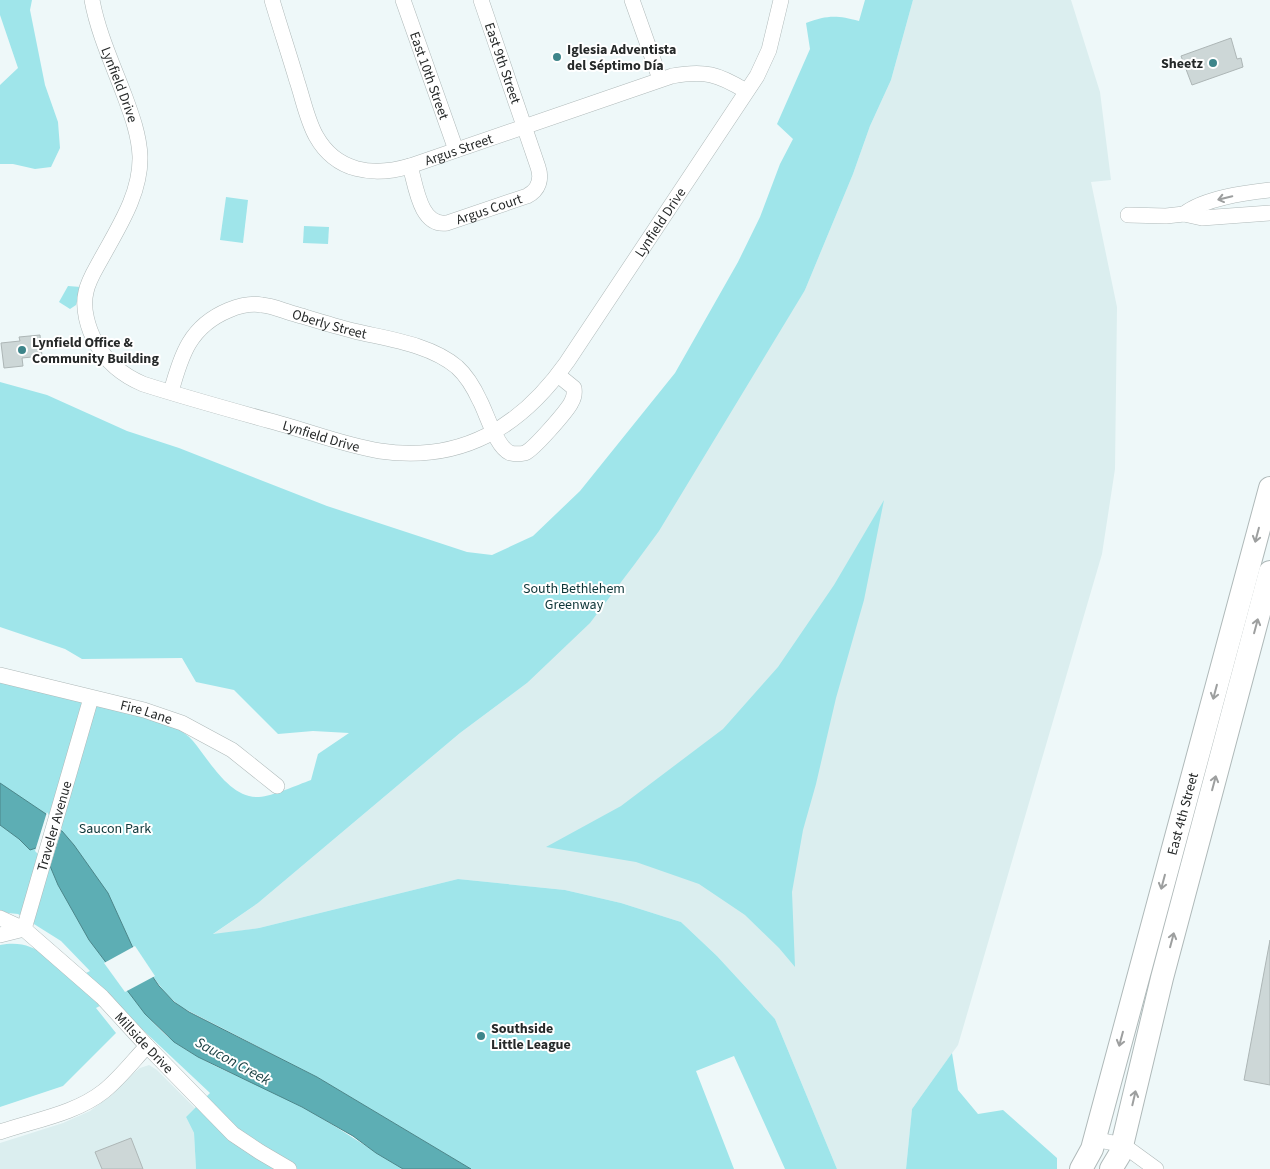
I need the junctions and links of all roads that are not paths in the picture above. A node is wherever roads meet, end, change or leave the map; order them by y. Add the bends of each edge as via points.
1 (92, 0) edge
2 (272, 0) edge
3 (403, 0) edge
4 (481, 0) edge
5 (632, 0) edge
6 (781, 0) edge
7 (660, 79) junction
8 (748, 88) junction
9 (525, 126) junction
10 (456, 150) junction
11 (410, 166) junction
12 (1270, 190) edge
13 (1270, 212) edge
14 (1184, 214) junction
15 (1128, 216) dead end
16 (558, 375) junction
17 (171, 392) junction
18 (494, 432) junction
19 (1270, 488) edge
20 (1270, 572) edge
21 (0, 676) edge
22 (91, 698) junction
23 (277, 786) dead end
24 (0, 918) edge
25 (24, 929) junction
26 (0, 935) edge
27 (147, 1046) junction
28 (0, 1132) edge
29 (1094, 1139) junction
30 (1116, 1162) edge
31 (289, 1169) edge
32 (1081, 1169) edge
33 (1156, 1169) edge

1 - 17 street, Lynfield Drive via 134,122 140,157 132,201 86,292 86,317 93,338 113,366 136,381
2 - 11 street, Argus Street via 312,128 321,143 337,159 356,169 386,172
3 - 10 street, East 10th Street
4 - 9 street, East 9th Street
5 - 7 street
6 - 8 street, Lynfield Drive via 769,50
7 - 8 street, Argus Street via 713,74
7 - 9 street, Argus Street
8 - 16 street, Lynfield Drive
9 - 10 street, Argus Street
9 - 11 street, Argus Court via 540,178 538,187 527,196 439,224 426,213
10 - 11 street, Argus Street
12 -> 14 street via 1194,206
13 - 14 street via 1202,218
14 - 15 street
16 - 18 street, Lynfield Drive via 526,410
16 - 18 street, Oberly Street via 574,388 574,398 534,447 525,452 510,453
17 - 18 street, Lynfield Drive via 379,451 437,451 472,442
17 - 18 street, Oberly Street via 184,351 205,322 235,308 249,304 264,305 424,348 444,357 470,383
19 -> 29 highway, East 4th Street
30 -> 20 highway, East 4th Street
21 - 22 street, Fire Lane
22 - 23 street, Fire Lane via 182,723 232,750
22 - 25 street, Traveler Avenue
24 - 25 street, Millside Drive
25 - 26 street
25 - 27 street, Millside Drive via 102,998
27 - 28 street via 110,1085 88,1102
27 - 31 street, Millside Drive via 233,1134
29 - 30 street
29 - 30 street
29 - 32 highway, East 4th Street
30 - 33 street

